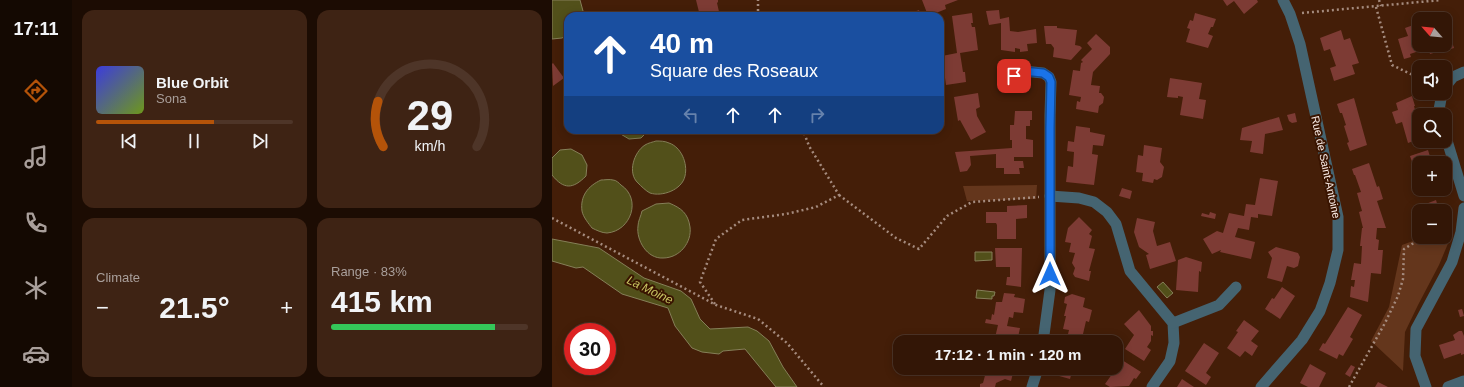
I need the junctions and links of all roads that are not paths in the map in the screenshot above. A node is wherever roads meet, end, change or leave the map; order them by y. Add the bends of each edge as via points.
1 (1283, 0) edge
2 (1464, 72) edge
3 (1452, 78) edge
4 (1004, 81) dead end
5 (1449, 148) edge
6 (1050, 196) junction
7 (1464, 196) edge
8 (1464, 208) edge
9 (1236, 287) dead end
10 (1173, 323) junction
11 (1044, 335) edge
12 (1036, 375) edge
13 (1464, 382) edge
14 (1032, 387) edge
15 (1152, 387) edge
16 (1261, 387) edge
17 (1426, 387) edge
18 (1448, 387) edge

1 - 16 street, Rue de Saint-Antoine via 1300,44 1338,217 1338,250 1320,312 1302,340
2 - 3 street
4 - 6 street via 1023,71 1043,73 1049,77
5 - 7 street
6 - 10 street via 1094,202 1107,212 1116,224 1130,271
6 - 11 street via 1050,290
8 - 17 street via 1461,232 1452,262 1416,329 1415,356
9 - 10 street via 1219,305
10 - 15 street via 1174,343 1170,361
12 - 14 street
13 - 18 street

